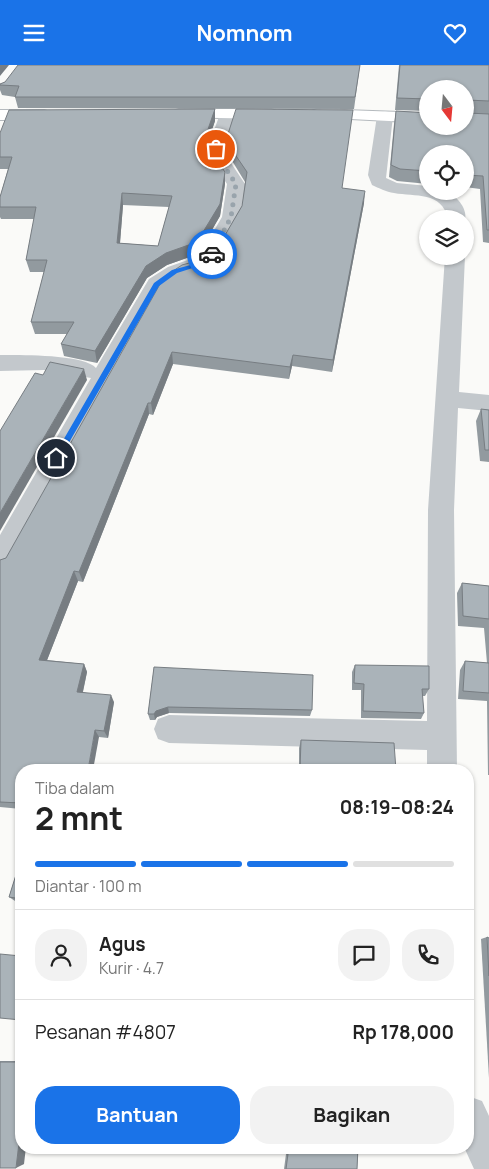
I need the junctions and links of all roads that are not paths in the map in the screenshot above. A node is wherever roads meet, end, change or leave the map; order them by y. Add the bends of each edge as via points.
1 (158, 114) edge
2 (228, 114) junction
3 (286, 114) edge
4 (306, 114) edge
5 (0, 115) edge
6 (59, 115) edge
7 (385, 116) junction
8 (419, 118) edge
9 (419, 190) edge
10 (454, 265) edge
11 (0, 363) edge
12 (104, 374) junction
13 (447, 399) junction
14 (489, 403) edge
15 (0, 559) edge
16 (169, 729) dead end
17 (441, 737) junction
18 (442, 764) edge
19 (474, 1127) edge
20 (489, 1157) edge

1 - 2 main road
2 - 3 main road
2 - 12 street via 216,149 236,184 231,217 206,260 174,271 156,285
4 - 7 main road
5 - 6 main road
7 - 8 main road
7 - 9 street via 378,181 394,189
10 - 13 street
11 - 12 street via 44,362
12 - 15 street
13 - 14 street
13 - 17 street via 441,510
16 - 17 street
17 - 18 street
19 - 20 street

